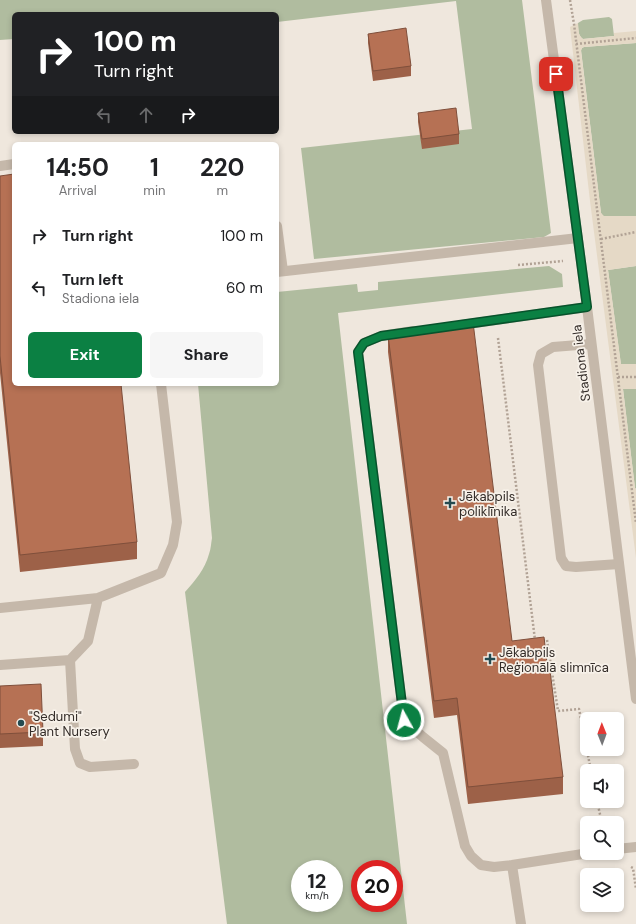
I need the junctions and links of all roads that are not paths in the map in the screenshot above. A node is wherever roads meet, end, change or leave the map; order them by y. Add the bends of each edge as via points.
1 (546, 0) edge
2 (12, 164) edge
3 (0, 166) edge
4 (578, 238) junction
5 (279, 256) edge
6 (280, 271) edge
7 (587, 307) junction
8 (451, 326) edge
9 (420, 330) edge
10 (591, 344) junction
11 (162, 386) edge
12 (619, 564) junction
13 (98, 598) junction
14 (0, 608) edge
15 (70, 660) junction
16 (0, 665) edge
17 (636, 699) edge
18 (134, 764) dead end
19 (636, 847) edge
20 (624, 848) edge
21 (580, 855) edge
22 (512, 865) junction
23 (521, 924) edge

1 - 4 street, Stadiona iela
2 - 3 street
4 - 6 street
4 - 7 street, Stadiona iela
5 - 6 street
7 - 8 street
7 - 10 street, Stadiona iela
9 - 22 street via 381,336 364,343 358,352 404,720 443,753 466,846 472,856 481,865
10 - 12 street, Stadiona iela
10 - 12 street via 553,347 541,354 538,365 560,551 566,566
11 - 13 street via 178,522 173,545 161,572
12 - 17 street, Stadiona iela
13 - 14 street
13 - 15 street via 88,641
15 - 16 street
15 - 18 street via 75,749 80,763 90,767
19 - 20 street
21 - 22 street
22 - 23 street

